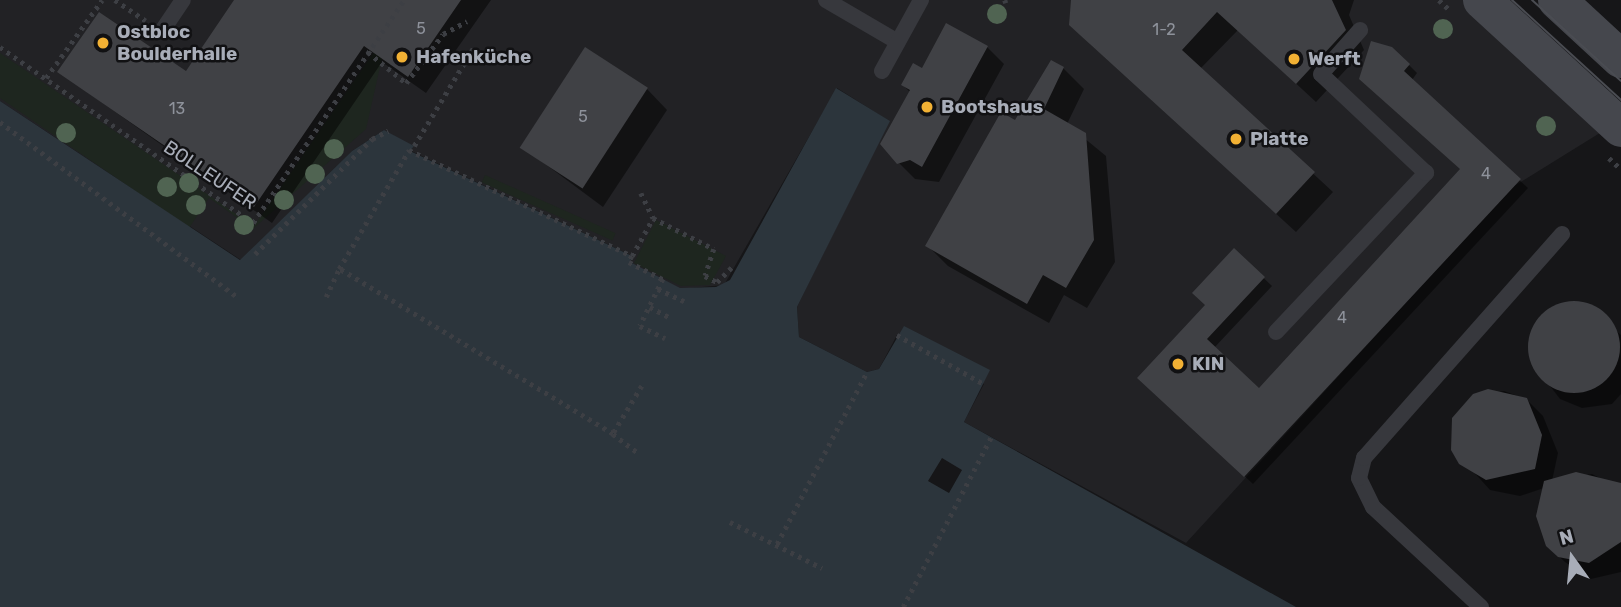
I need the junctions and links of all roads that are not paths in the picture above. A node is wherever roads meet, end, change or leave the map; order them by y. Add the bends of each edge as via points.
1 (183, 0) edge
2 (826, 0) edge
3 (1482, 0) edge
4 (1557, 0) edge
5 (919, 1) edge
6 (1360, 30) dead end
7 (162, 32) road end
8 (898, 43) junction
9 (1621, 59) edge
10 (882, 71) dead end
11 (1621, 128) edge
12 (1562, 234) dead end
13 (1276, 331) dead end
14 (1481, 607) edge

1 - 7 lane
2 - 8 lane
3 - 11 main road
4 - 9 main road
5 - 8 lane
6 - 13 lane via 1321,74 1426,173
8 - 10 lane
12 - 14 lane via 1364,457 1359,478 1373,507

